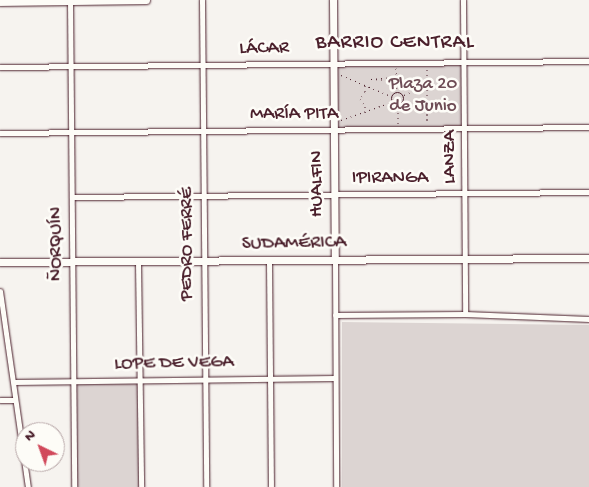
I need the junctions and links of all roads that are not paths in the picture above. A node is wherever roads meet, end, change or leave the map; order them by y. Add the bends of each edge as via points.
1 (146, 0) edge
2 (202, 0) edge
3 (333, 0) edge
4 (464, 0) edge
5 (70, 1) edge
6 (0, 2) edge
7 (589, 61) edge
8 (465, 62) junction
9 (334, 63) junction
10 (202, 65) junction
11 (70, 66) junction
12 (0, 67) edge
13 (334, 126) junction
14 (589, 127) edge
15 (465, 128) junction
16 (202, 130) junction
17 (72, 132) junction
18 (0, 133) edge
19 (589, 192) edge
20 (466, 193) junction
21 (334, 194) junction
22 (203, 196) junction
23 (72, 197) junction
24 (466, 258) junction
25 (589, 258) edge
26 (335, 260) junction
27 (269, 261) junction
28 (0, 262) edge
29 (138, 262) junction
30 (203, 262) junction
31 (72, 263) junction
32 (0, 291) edge
33 (465, 314) junction
34 (335, 315) junction
35 (589, 319) edge
36 (3, 334) edge
37 (270, 378) junction
38 (335, 378) junction
39 (205, 379) junction
40 (73, 380) junction
41 (140, 380) junction
42 (14, 382) junction
43 (0, 400) edge
44 (15, 400) junction
45 (28, 487) edge
46 (74, 487) edge
47 (140, 487) edge
48 (206, 487) edge
49 (271, 487) edge
50 (336, 487) edge

1 - 5 street
2 - 10 street, PEDRO FERRÉ
3 - 9 street, HUALFIN
4 - 8 street, LANZA
5 - 6 street
5 - 11 street, ÑORQUÍN
7 - 8 street, LÁCAR
8 - 9 street, LÁCAR
8 - 15 street, LANZA
9 - 10 street, LÁCAR
9 - 13 street, HUALFIN
10 - 11 street, LÁCAR
10 - 16 street, PEDRO FERRÉ
11 - 12 street, LÁCAR
11 - 17 street, ÑORQUÍN
13 - 15 street, MARÍA PITA
13 - 16 street, MARÍA PITA
13 - 21 street, HUALFIN
14 - 15 street, MARÍA PITA
15 - 20 street, LANZA
16 - 17 street, MARÍA PITA
16 - 22 street, PEDRO FERRÉ
17 - 18 street, MARÍA PITA
17 - 23 street, ÑORQUÍN
19 - 20 street, IPIRANGA
20 - 21 street, IPIRANGA
20 - 24 street, LANZA
21 - 22 street, IPIRANGA
21 - 26 street, HUALFIN
22 - 23 street, IPIRANGA
22 - 30 street, PEDRO FERRÉ
23 - 31 street, ÑORQUÍN
24 - 25 street, SUDAMÉRICA
24 - 26 street, SUDAMÉRICA
24 - 33 street, LANZA
26 - 27 street, SUDAMÉRICA
26 - 34 street, HUALFIN
27 - 30 street, SUDAMÉRICA
27 - 37 street
28 - 31 street, SUDAMÉRICA
29 - 30 street, SUDAMÉRICA
29 - 31 street, SUDAMÉRICA
29 - 41 street
30 - 39 street, PEDRO FERRÉ
31 - 40 street, ÑORQUÍN
32 - 36 street
33 - 34 street
33 - 35 street
34 - 38 street, HUALFIN
36 - 42 street
37 - 38 street, LOPE DE VEGA
37 - 39 street, LOPE DE VEGA
37 - 49 street
38 - 50 street, HUALFIN
39 - 41 street, LOPE DE VEGA
39 - 48 street, PEDRO FERRÉ
40 - 41 street, LOPE DE VEGA
40 - 42 street, LOPE DE VEGA
40 - 46 street, ÑORQUÍN
41 - 47 street
42 - 44 street
43 - 44 street
44 - 45 street

